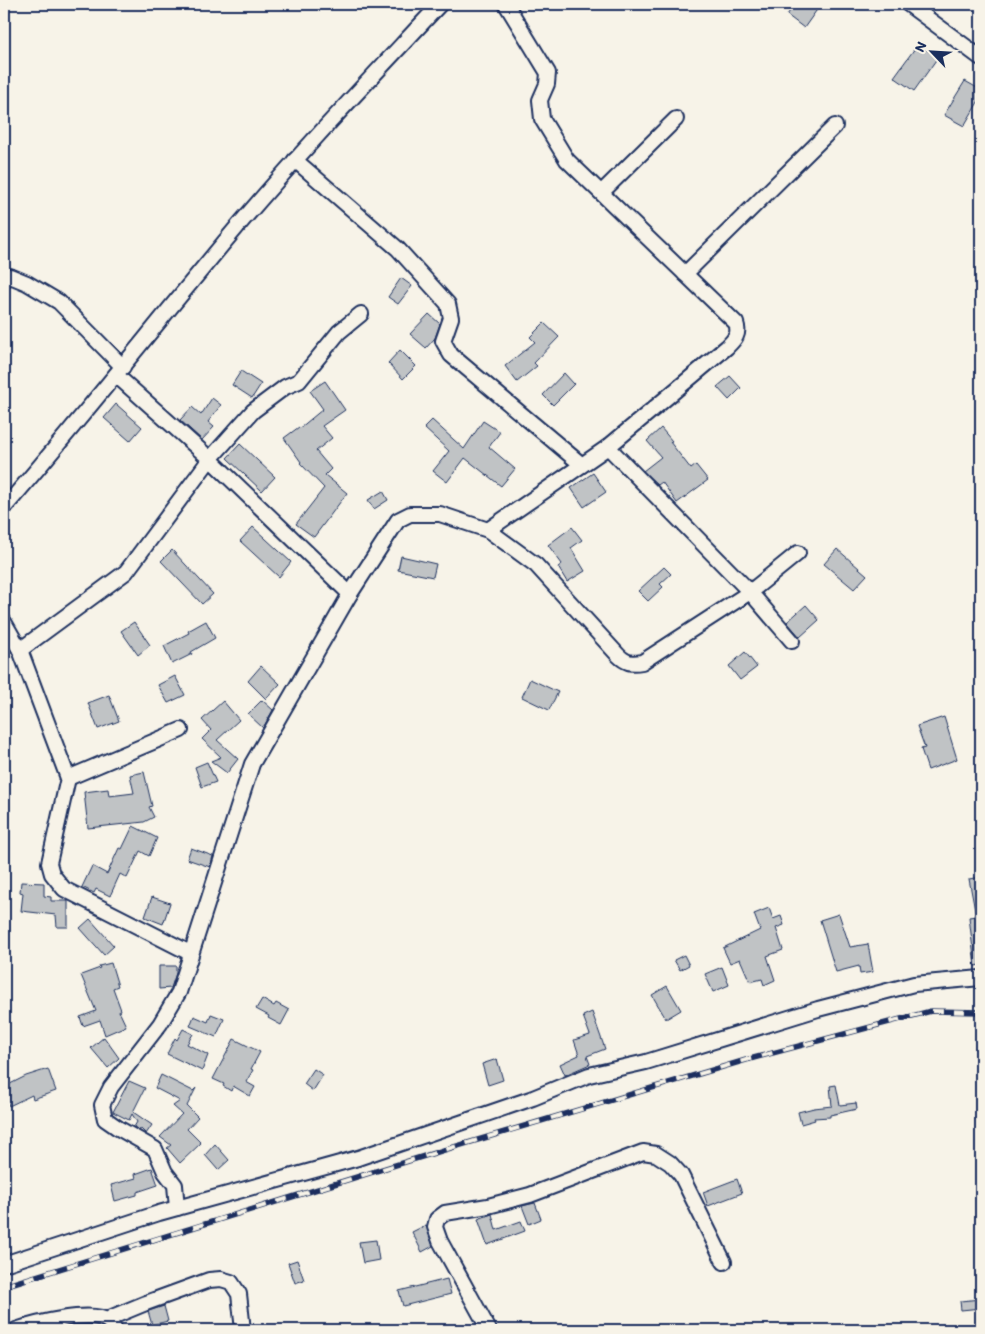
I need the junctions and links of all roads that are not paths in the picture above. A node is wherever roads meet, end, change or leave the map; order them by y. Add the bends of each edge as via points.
1 (440, 4) edge
2 (506, 4) edge
3 (912, 5) edge
4 (981, 58) edge
5 (676, 119) dead end
6 (836, 126) dead end
7 (294, 160) junction
8 (602, 192) junction
9 (685, 274) junction
10 (4, 280) edge
11 (361, 314) dead end
12 (119, 371) junction
13 (608, 447) junction
14 (210, 459) junction
15 (582, 465) junction
16 (4, 508) edge
17 (488, 530) junction
18 (798, 553) dead end
19 (750, 592) junction
20 (350, 594) junction
21 (4, 622) edge
22 (792, 642) dead end
23 (20, 650) junction
24 (181, 730) dead end
25 (68, 778) junction
26 (190, 953) junction
27 (981, 978) edge
28 (177, 1208) junction
29 (724, 1262) dead end
30 (4, 1264) edge
31 (112, 1326) edge
32 (16, 1330) edge
33 (242, 1330) edge
34 (489, 1330) edge

1 - 7 street
2 - 8 street via 548,73 540,100 542,119 567,160
3 - 4 street
5 - 8 street
6 - 9 street
7 - 12 street
7 - 15 street via 398,249 448,304 451,318 443,341 451,355
8 - 9 street
9 - 13 street via 736,323 739,330 736,337
10 - 12 street via 10,276 59,302
11 - 14 street via 339,332 299,380 253,411
12 - 14 street
12 - 16 street
13 - 15 street
13 - 19 street
14 - 20 street
14 - 23 street via 126,572
15 - 17 street
17 - 19 street via 536,565 618,655 632,664 642,662
17 - 20 street via 440,514 410,514 398,520
18 - 19 street
19 - 22 street
20 - 26 street via 252,764
21 - 23 street
23 - 25 street
24 - 25 street
25 - 26 street via 49,863 52,874 64,889
26 - 28 street via 179,992 160,1024 111,1087 102,1105 105,1119 155,1149 175,1185
27 - 28 street via 914,984 818,1009 646,1062 589,1075 358,1158
28 - 30 street
29 - 34 street via 681,1175 656,1154 643,1152 530,1194 488,1206 444,1213 437,1218 435,1227 440,1241
31 - 32 street via 94,1315
31 - 33 street via 112,1317 209,1280 222,1279 231,1282 239,1294

